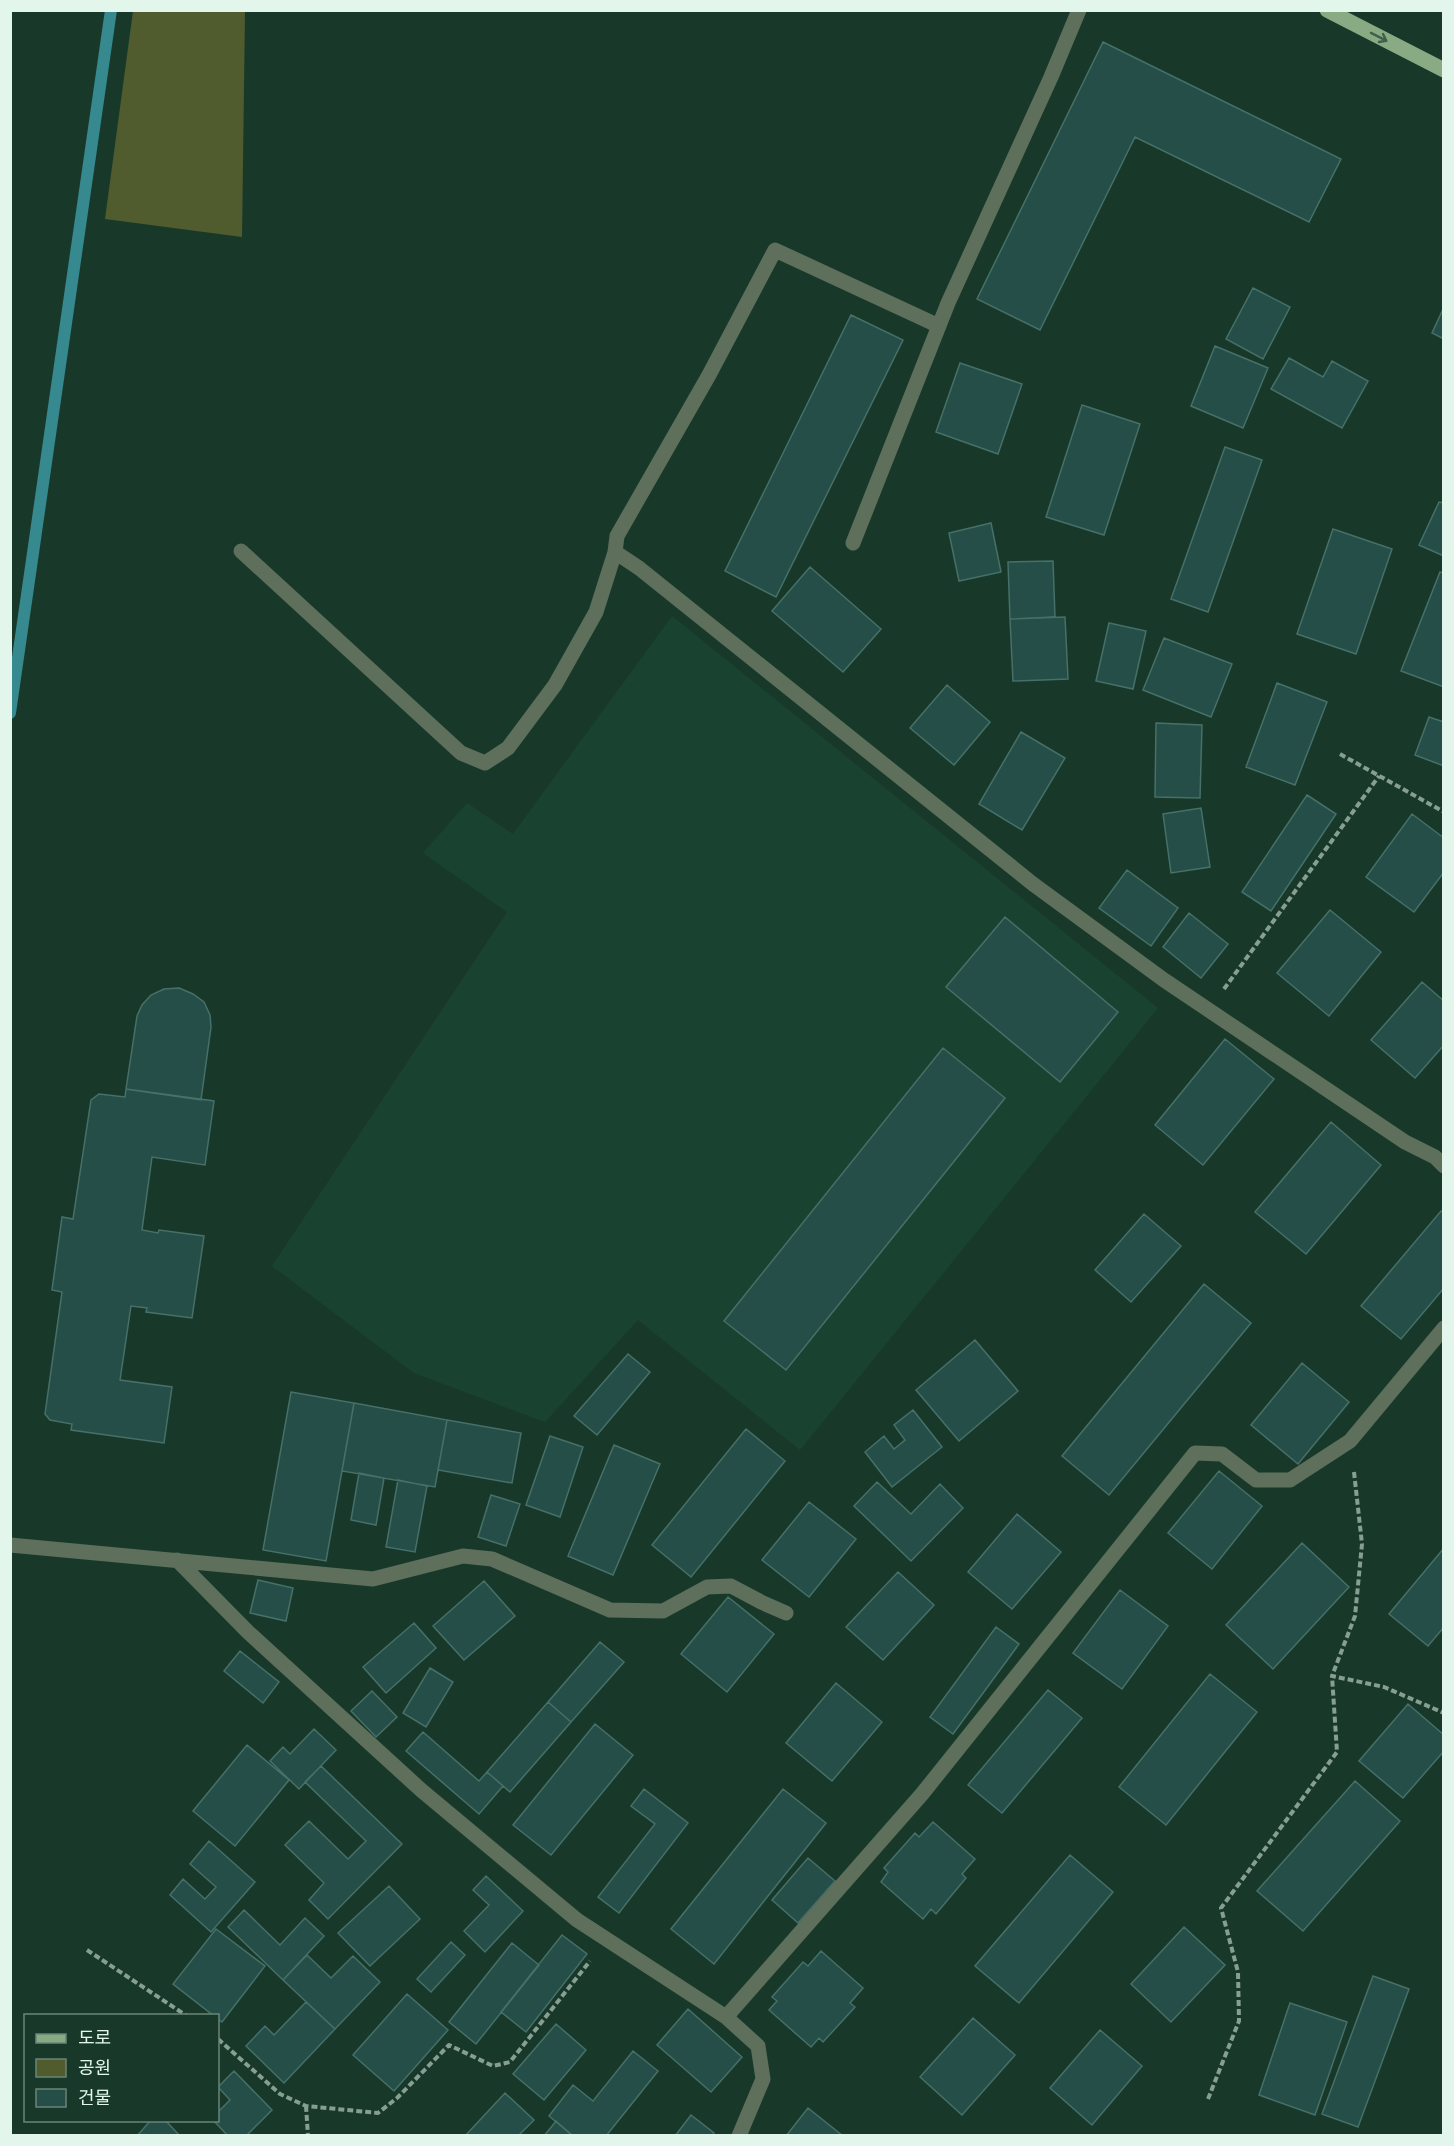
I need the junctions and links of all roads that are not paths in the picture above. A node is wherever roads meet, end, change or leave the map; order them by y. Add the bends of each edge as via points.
1 (1079, 10) edge
2 (1327, 10) edge
3 (1443, 70) edge
4 (939, 326) junction
5 (853, 543) dead end
6 (241, 551) dead end
7 (615, 552) junction
8 (1443, 1166) edge
9 (1443, 1328) edge
10 (10, 1545) edge
11 (177, 1560) junction
12 (786, 1613) dead end
13 (726, 2017) junction
14 (739, 2136) edge

1 - 4 street
2 -> 3 main road
4 - 5 street
4 - 7 street via 775,250 617,536
6 - 7 street via 461,753 486,763 508,748 555,685 596,612
7 - 8 street via 1033,884 1164,980 1405,1142 1435,1157
9 - 13 street via 1350,1441 1290,1480 1256,1480 1222,1454 1195,1453 922,1794
10 - 11 street
11 - 12 street via 373,1579 463,1556 492,1558 610,1610 663,1611 707,1587 731,1586
11 - 13 street via 248,1632 421,1790 576,1920
13 - 14 street via 758,2046 763,2079

